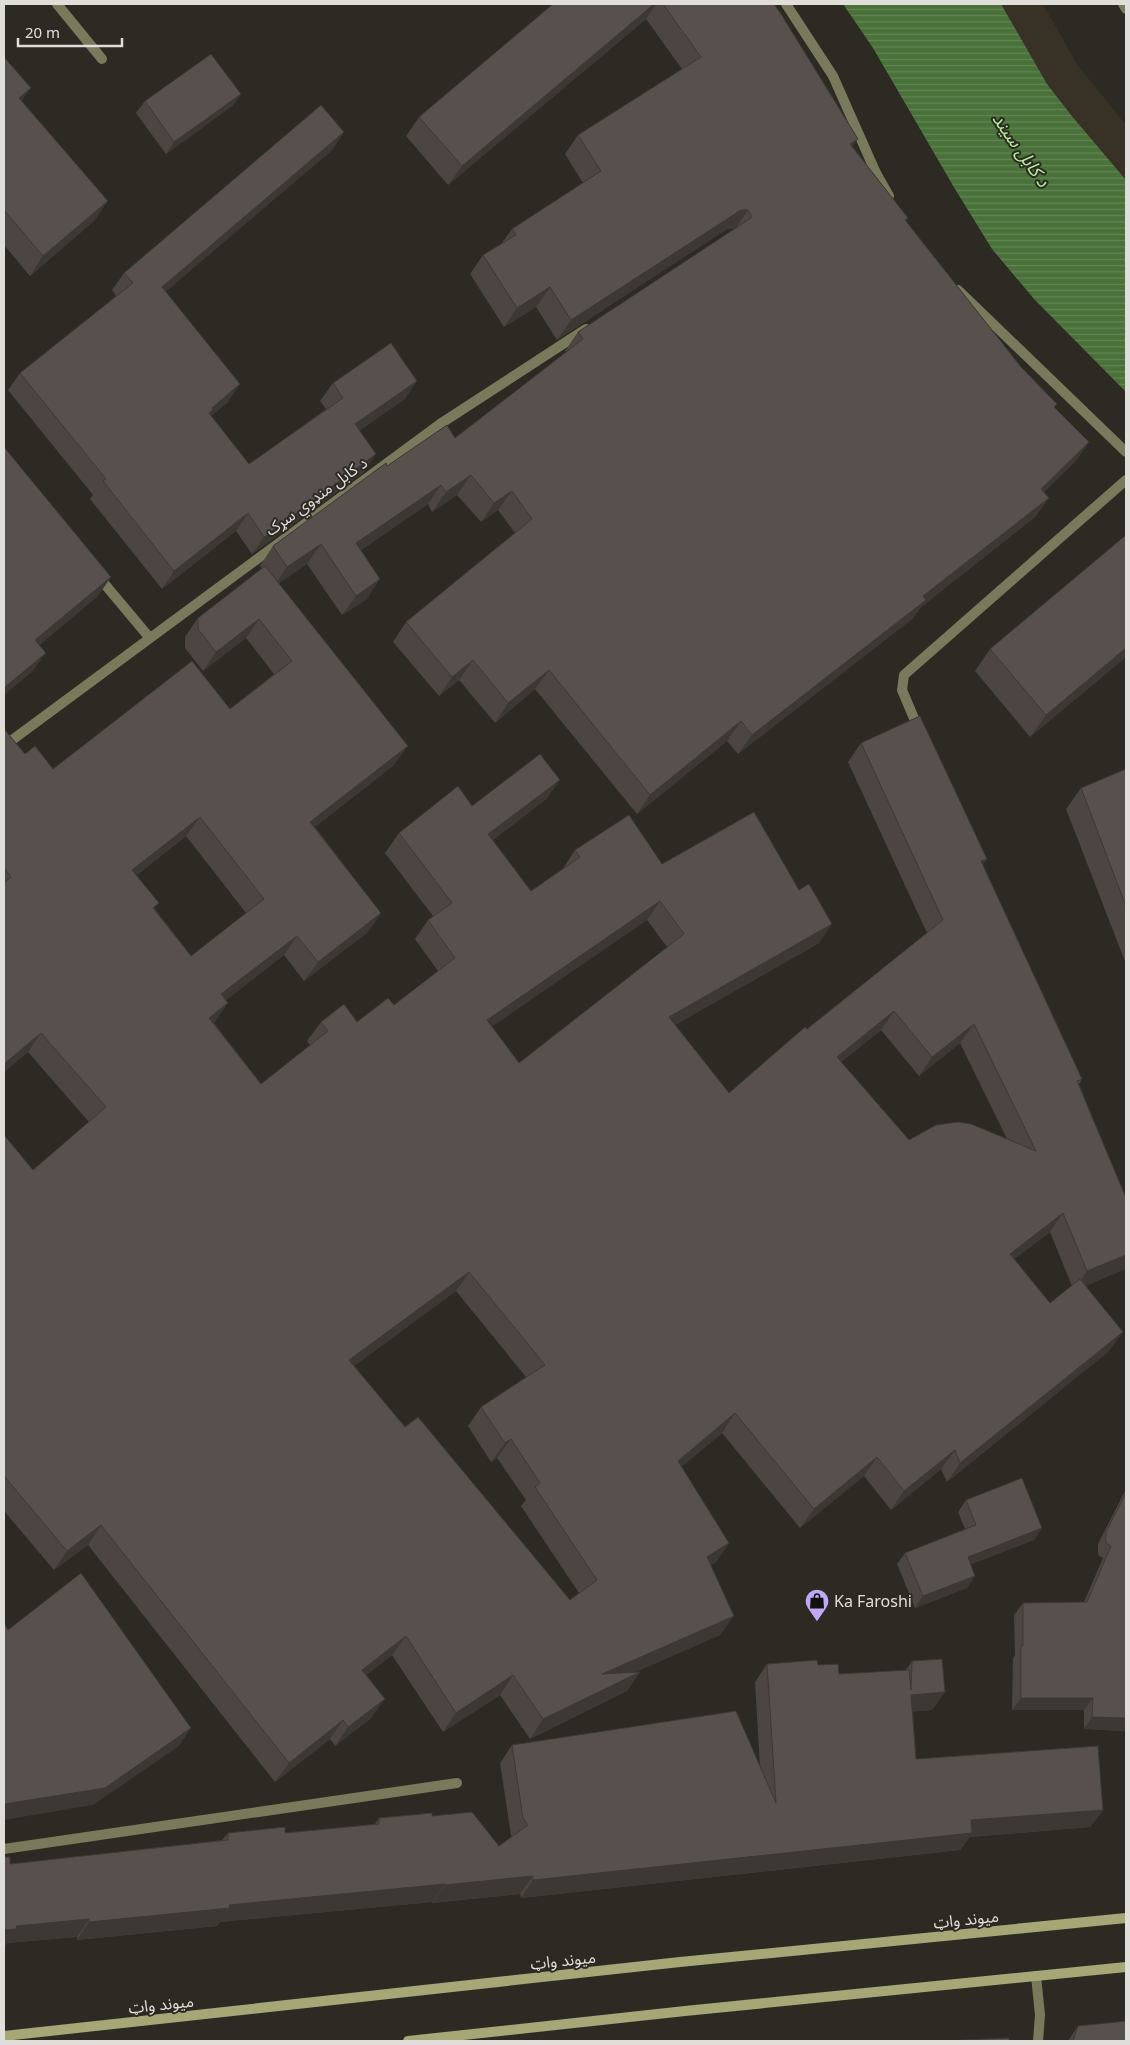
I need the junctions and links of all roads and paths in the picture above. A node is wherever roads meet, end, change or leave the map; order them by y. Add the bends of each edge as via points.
1 (56, 4) edge
2 (786, 4) edge
3 (1123, 4) edge
4 (1126, 9) edge
5 (102, 58) dead end
6 (895, 207) edge
7 (949, 282) edge
8 (598, 321) edge
9 (1126, 452) edge
10 (1126, 480) edge
11 (92, 569) edge
12 (149, 637) junction
13 (921, 735) edge
14 (4, 746) edge
15 (457, 1783) dead end
16 (4, 1849) edge
17 (1126, 1918) edge
18 (1126, 1967) edge
19 (1036, 1976) junction
20 (4, 2036) edge
21 (408, 2041) edge
22 (1038, 2041) edge

1 - 5 street
2 - 6 street via 833,76 876,173
3 - 4 street
7 - 9 street
8 - 12 street, د کابل منډوي سړک via 440,424
10 - 13 street via 904,675 902,690
11 - 12 street
12 - 14 street, د کابل منډوي سړک
15 - 16 street
17 - 20 main road, میوند واټ via 661,1964
18 - 19 main road
19 - 21 main road
19 - 22 street via 1040,2015

